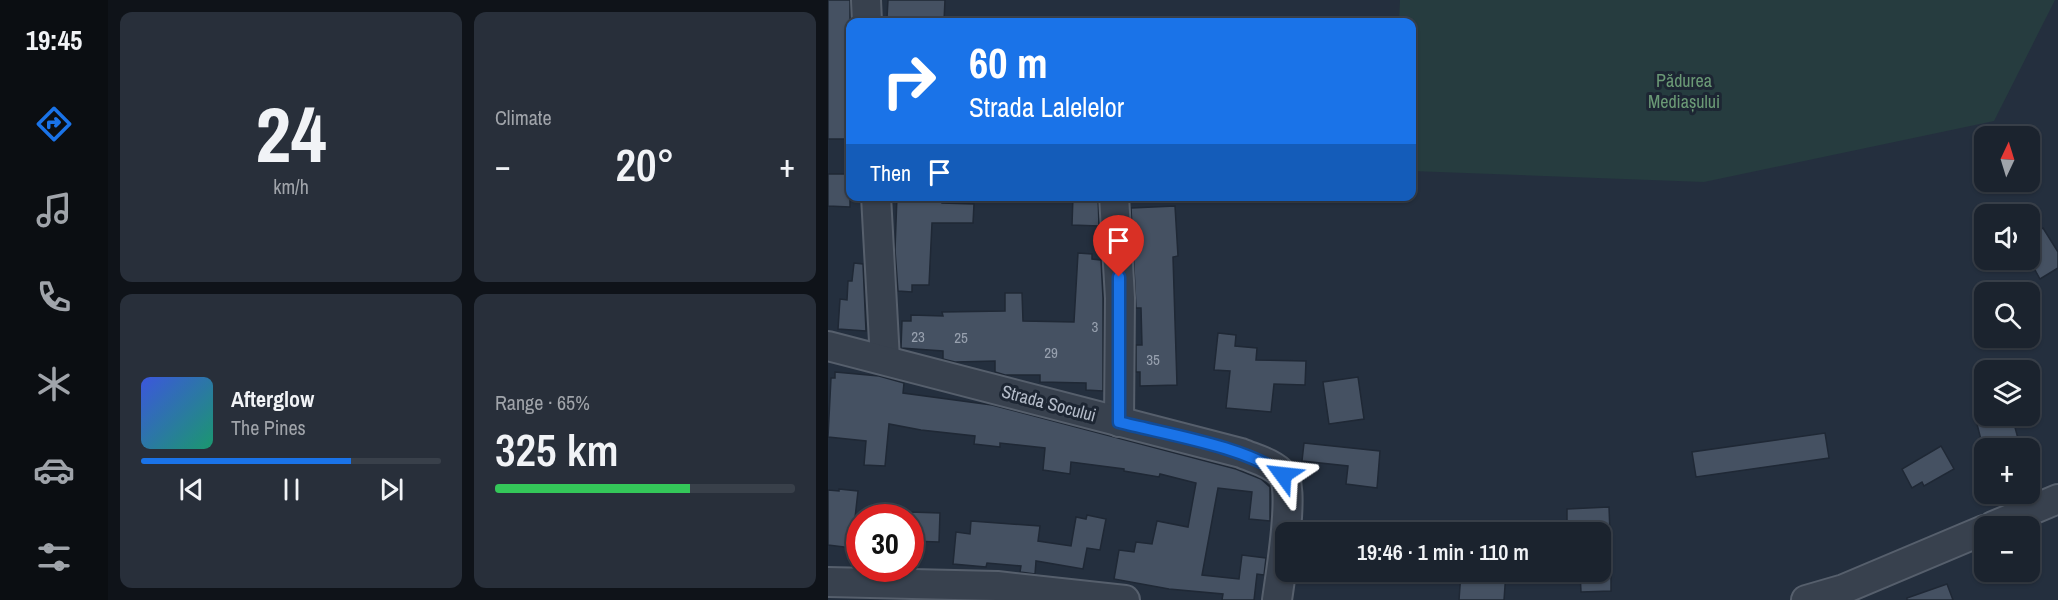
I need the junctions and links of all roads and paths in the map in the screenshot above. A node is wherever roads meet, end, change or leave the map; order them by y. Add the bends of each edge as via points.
1 (866, 0) edge
2 (867, 18) edge
3 (876, 201) edge
4 (1114, 201) edge
5 (828, 346) edge
6 (885, 360) junction
7 (1119, 422) junction
8 (2058, 499) edge
9 (2017, 516) edge
10 (1974, 535) edge
11 (828, 582) edge
12 (1874, 589) edge
13 (997, 593) edge
14 (1125, 600) edge
15 (1277, 600) edge
16 (1806, 600) edge

1 - 2 street
3 - 6 street
4 - 7 street via 1120,298
5 - 6 street, Strada Socului
6 - 7 street, Strada Socului
7 - 15 street, Strada Socului via 1241,453 1271,465 1283,475 1289,493
8 - 9 street
10 - 12 street
11 - 13 street
12 - 16 street
13 - 14 street

